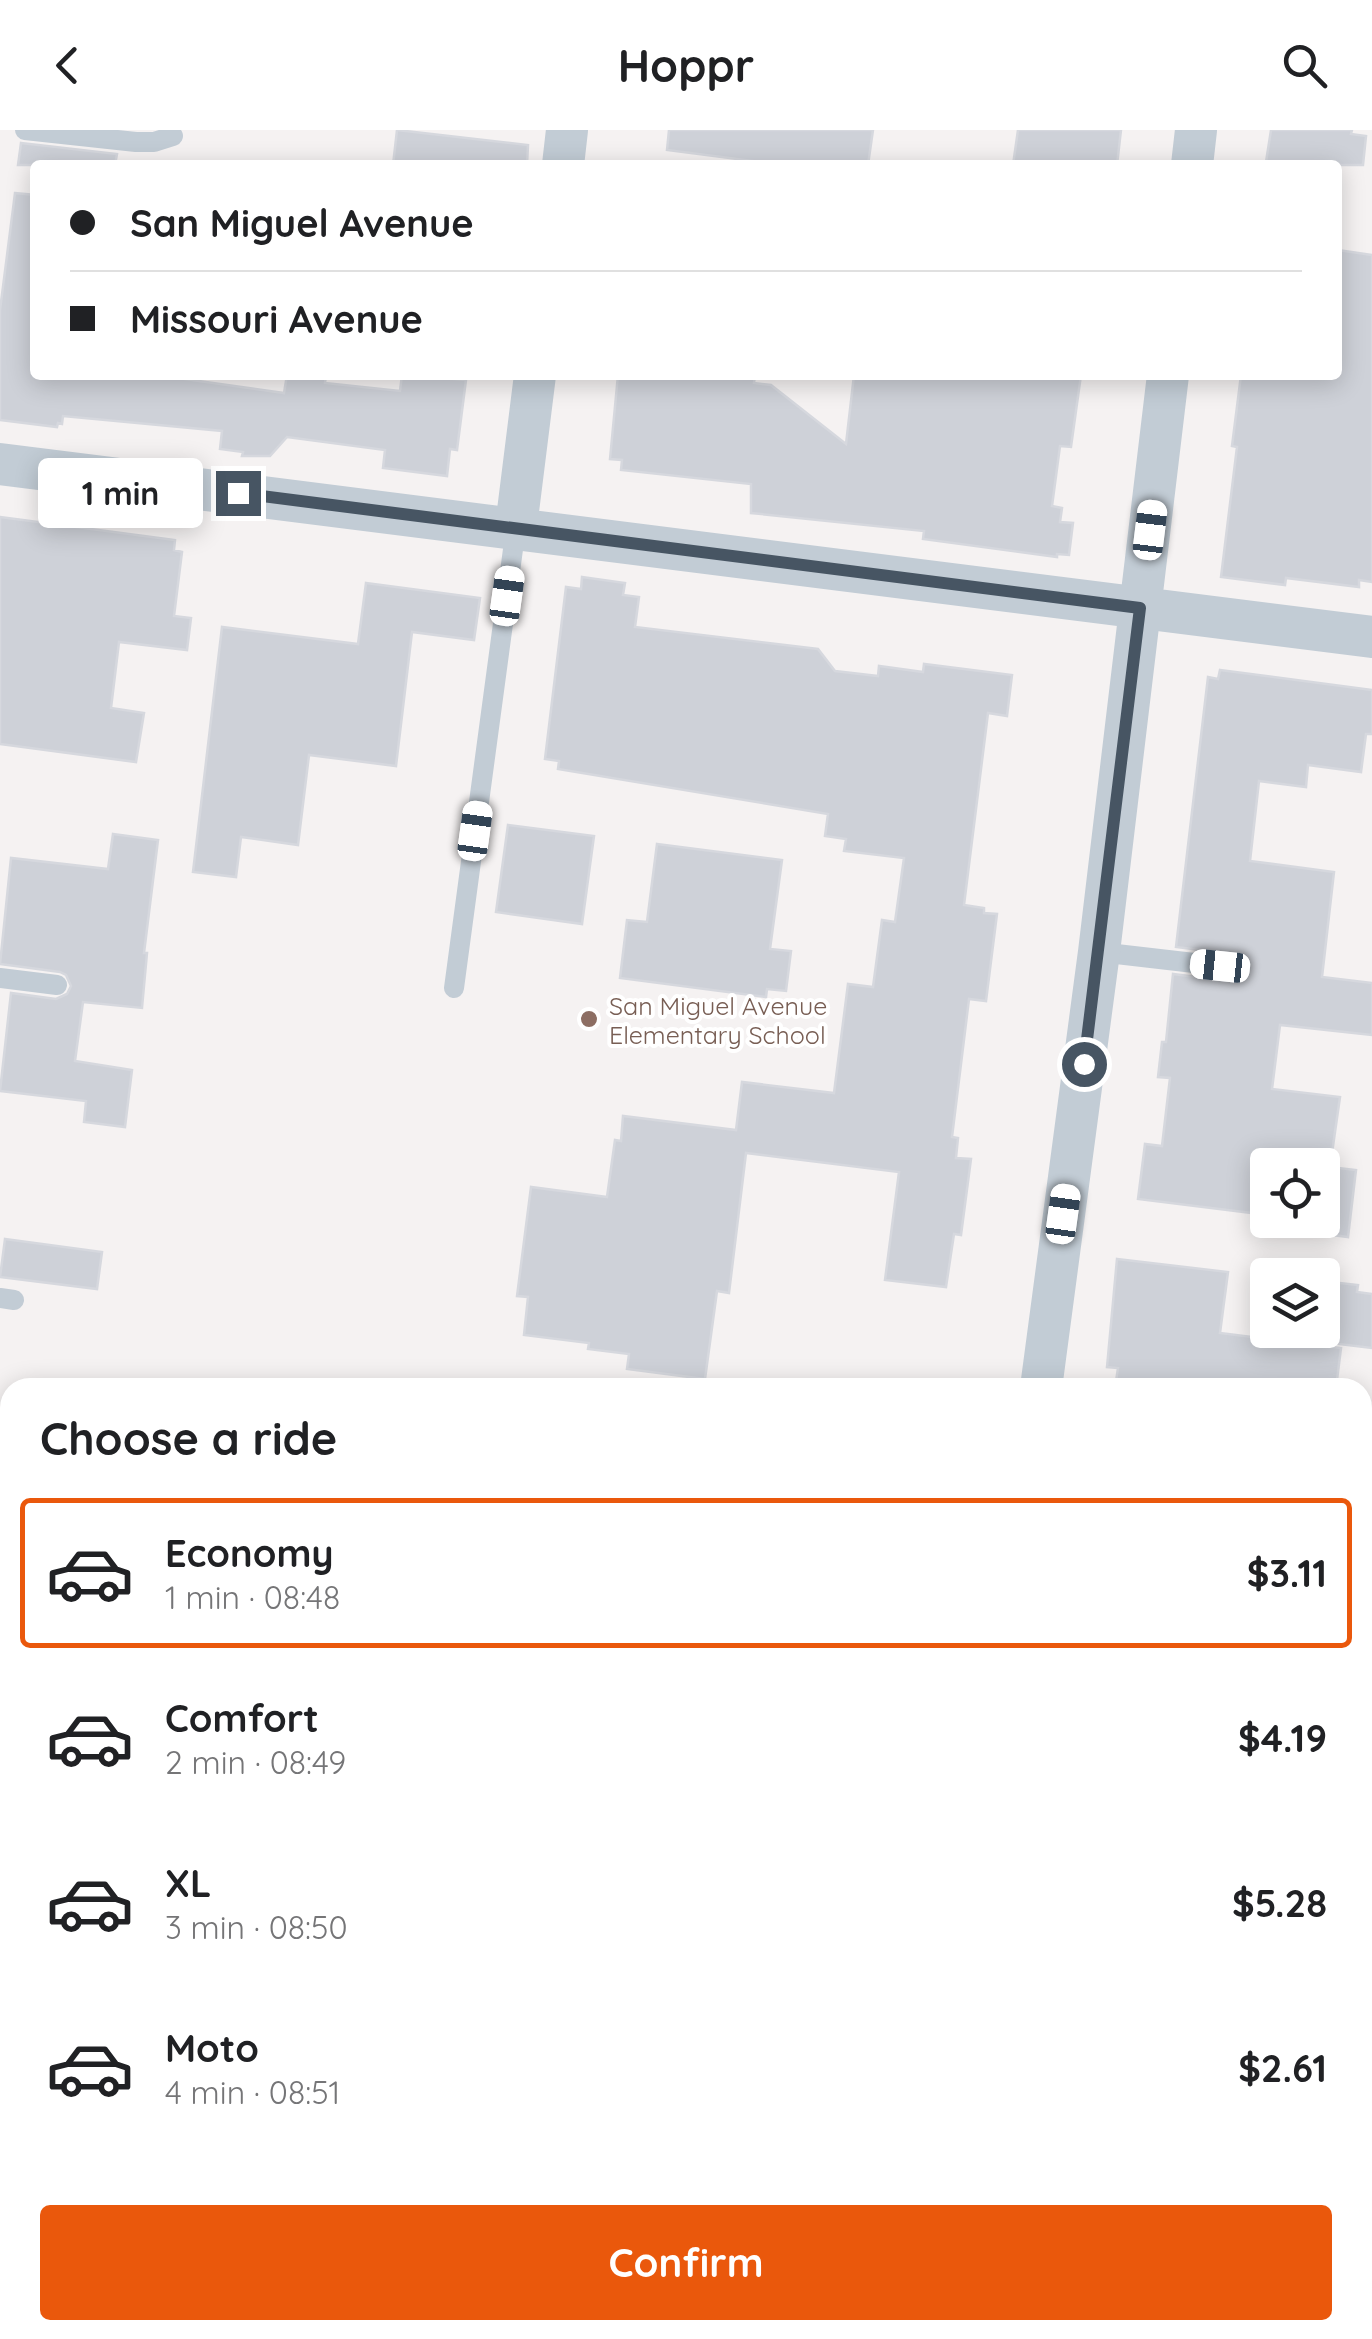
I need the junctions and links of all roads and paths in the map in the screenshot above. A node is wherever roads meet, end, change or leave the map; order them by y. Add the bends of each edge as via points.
1 (25, 130) edge
2 (568, 130) edge
3 (1196, 130) edge
4 (172, 136) dead end
5 (564, 160) edge
6 (1193, 160) edge
7 (534, 380) edge
8 (1167, 380) edge
9 (0, 464) edge
10 (516, 527) junction
11 (1140, 608) junction
12 (1372, 637) edge
13 (1099, 952) junction
14 (1220, 966) dead end
15 (0, 978) edge
16 (58, 986) dead end
17 (454, 988) dead end
18 (1042, 1378) edge

1 - 4 lane via 136,142
2 - 5 street
3 - 6 street
7 - 10 street
8 - 11 street
9 - 10 street
10 - 11 street
10 - 17 lane
11 - 12 street
11 - 13 street
13 - 14 lane
13 - 18 street
15 - 16 lane

